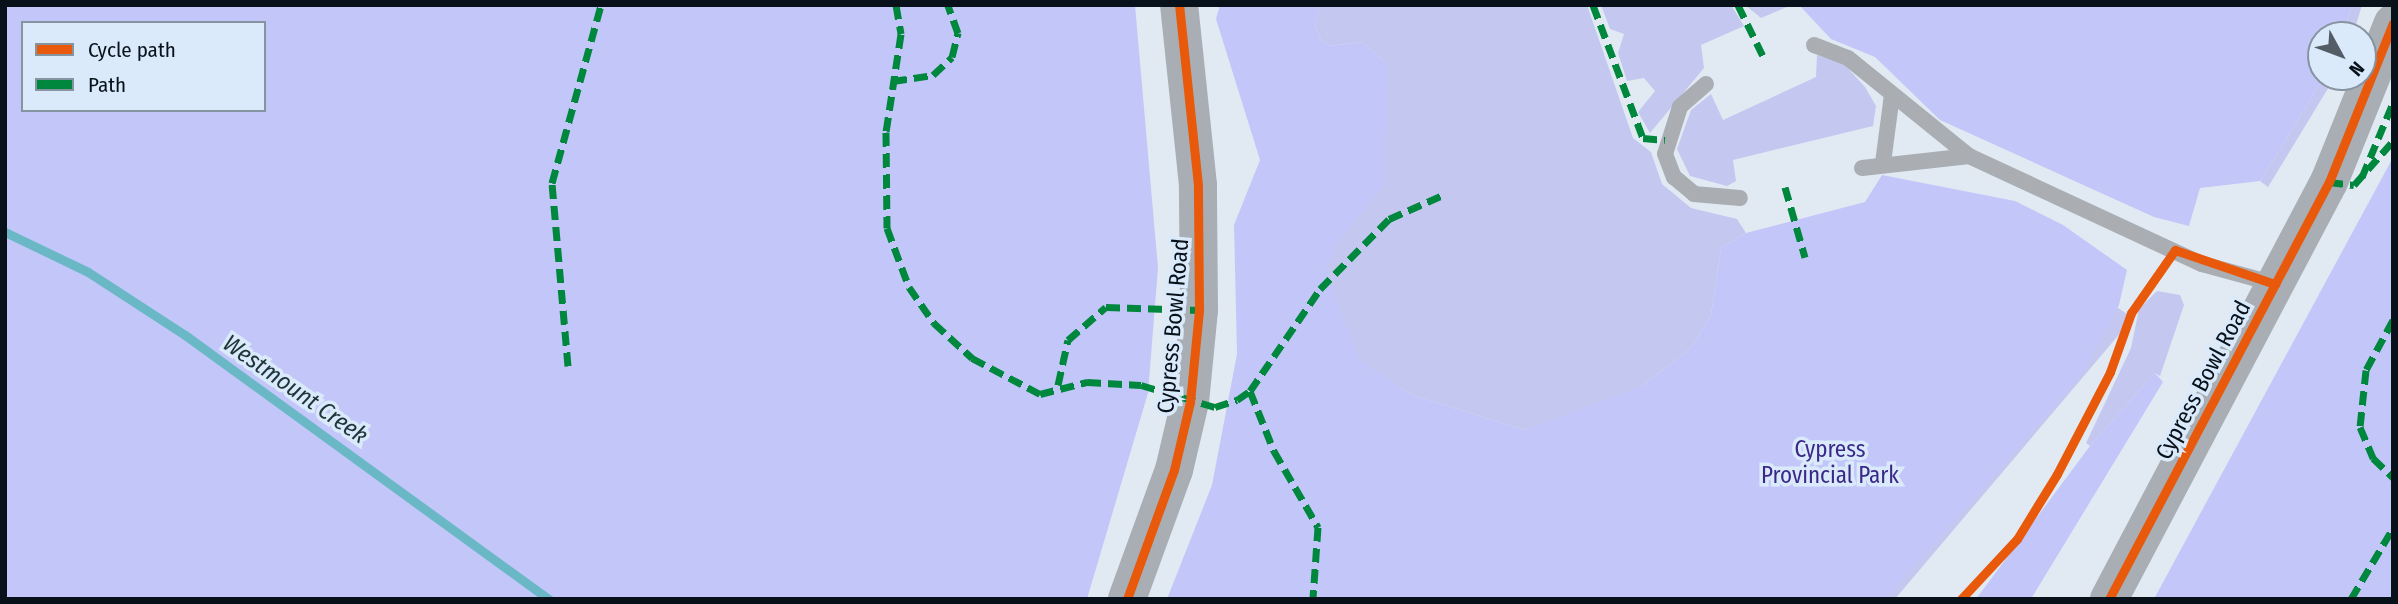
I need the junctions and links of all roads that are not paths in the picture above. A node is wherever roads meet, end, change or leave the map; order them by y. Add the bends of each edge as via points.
1 (1179, 5) edge
2 (2393, 23) edge
3 (1814, 44) dead end
4 (1706, 84) dead end
5 (1892, 95) junction
6 (1969, 156) junction
7 (1883, 163) junction
8 (1862, 168) dead end
9 (1740, 198) dead end
10 (2274, 284) junction
11 (1127, 599) edge
12 (2109, 599) edge

1 - 11 street, Cypress Bowl Road via 1198,185 1199,310 1190,402 1174,470
2 - 10 street, Cypress Bowl Road via 2329,182
3 - 5 lane via 1828,45
4 - 9 lane via 1671,123 1665,154 1674,177 1694,194
5 - 6 lane
5 - 7 lane
6 - 7 lane
6 - 10 lane via 2202,264
7 - 8 lane
10 - 12 street, Cypress Bowl Road

